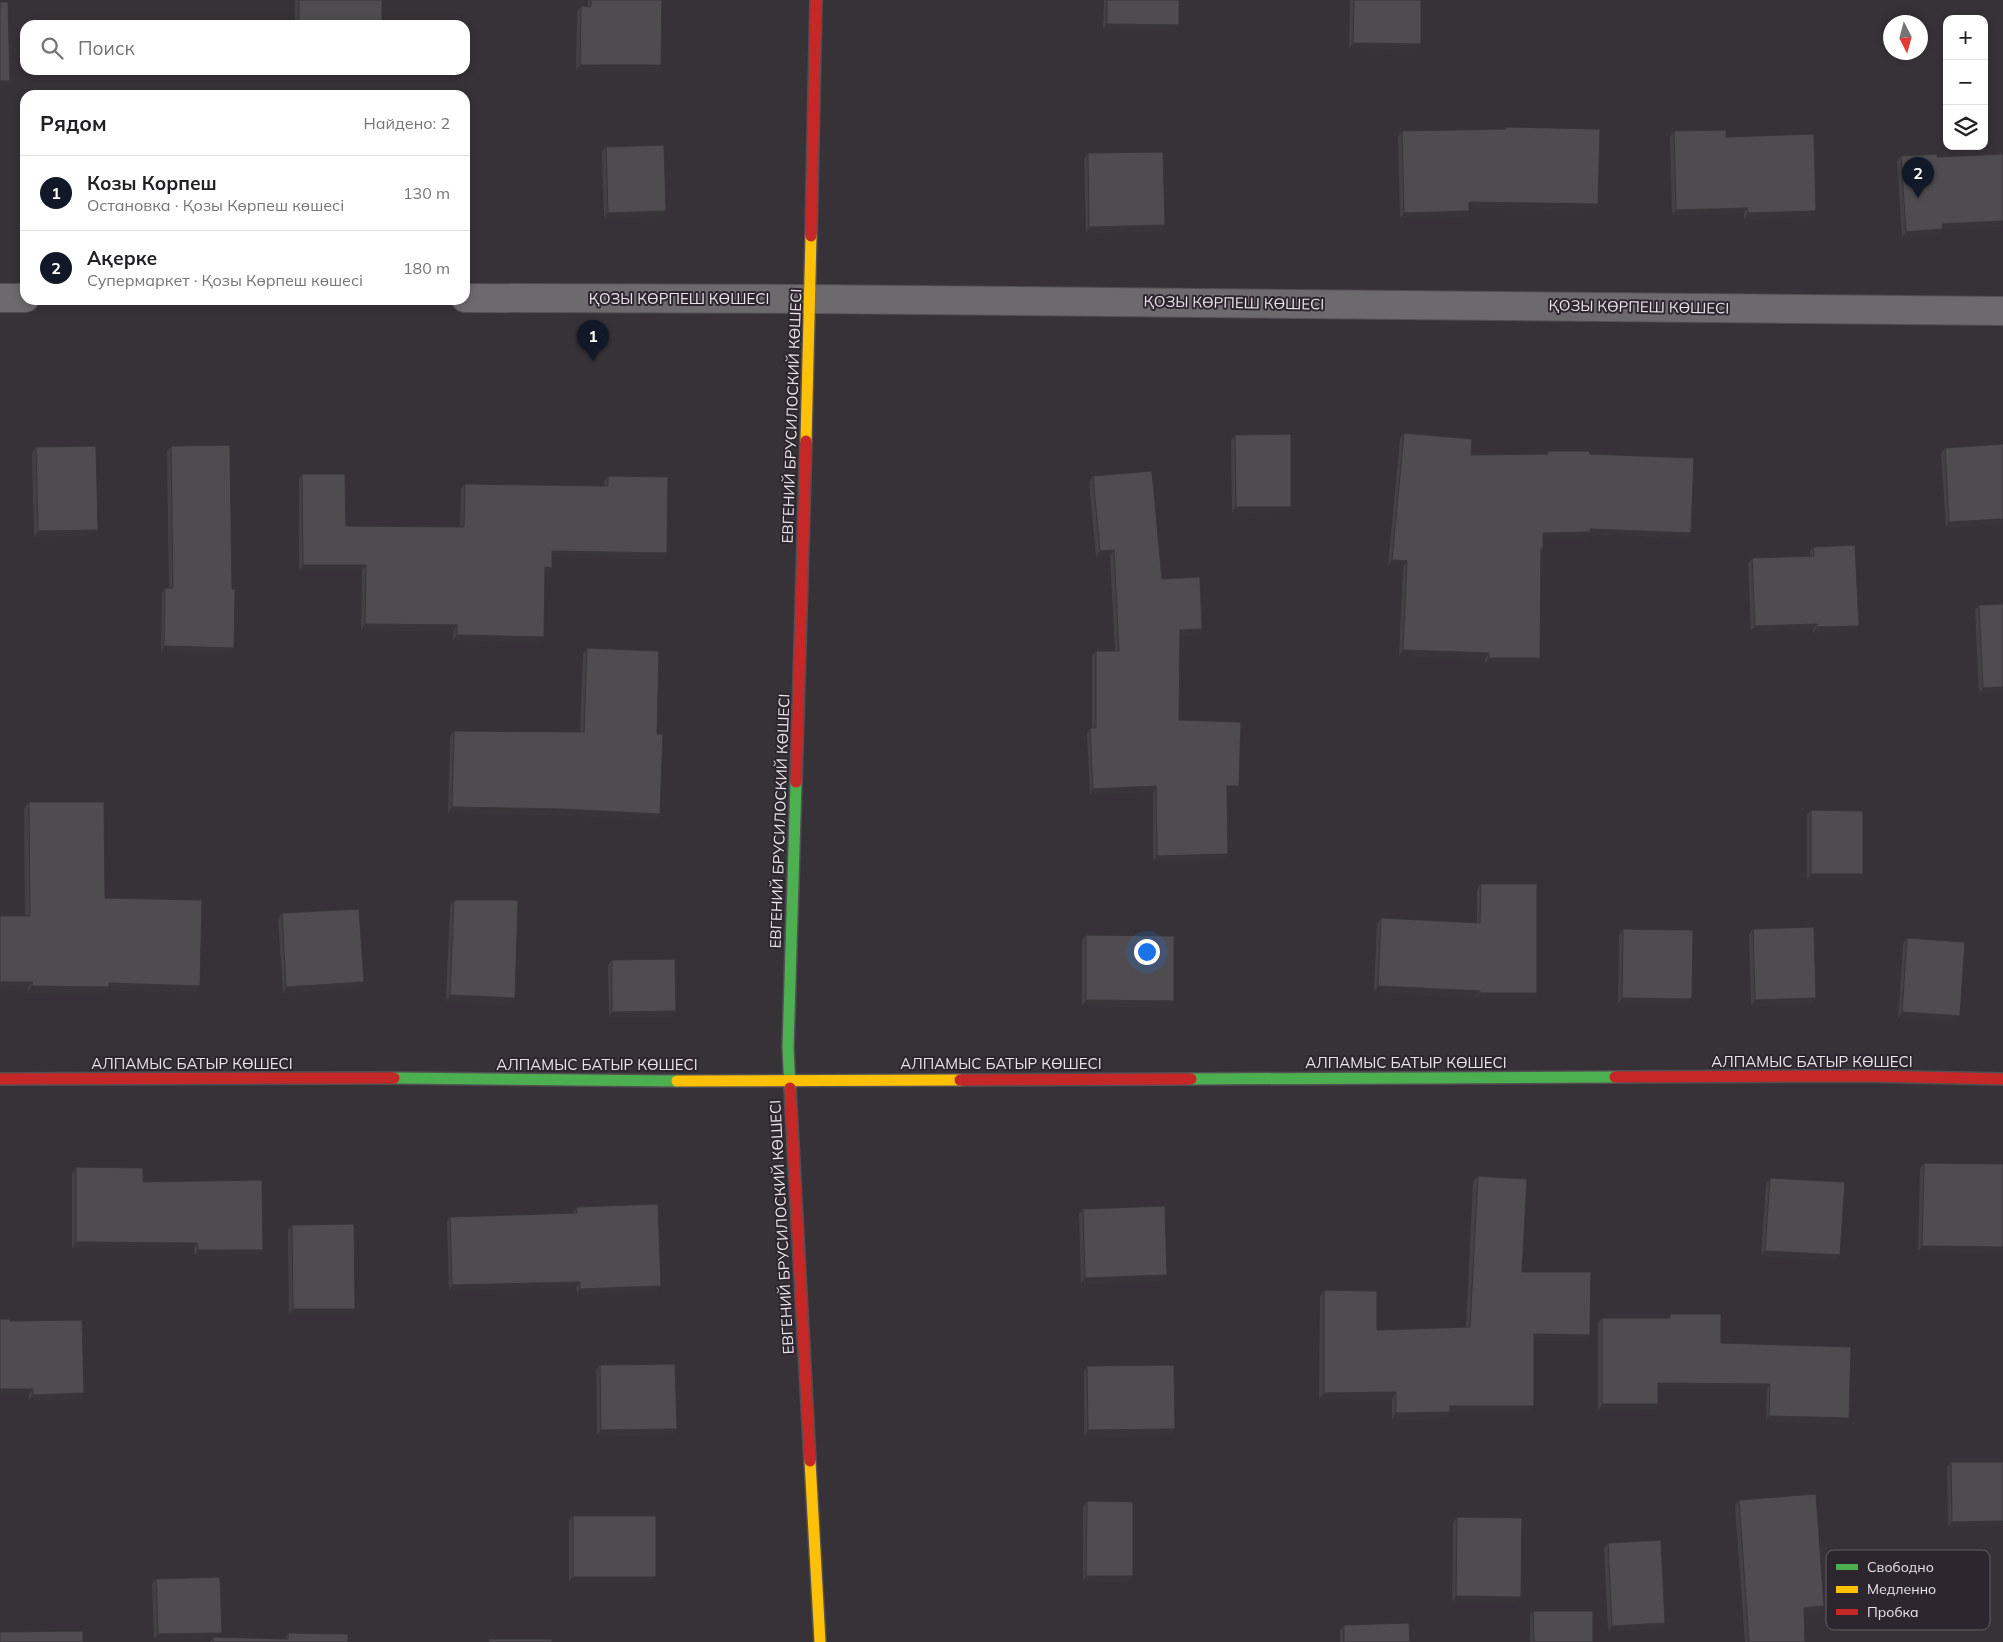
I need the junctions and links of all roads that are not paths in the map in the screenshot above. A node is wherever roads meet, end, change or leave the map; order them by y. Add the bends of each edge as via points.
1 (816, 0) edge
2 (0, 298) edge
3 (20, 298) edge
4 (470, 298) edge
5 (810, 299) junction
6 (2003, 311) edge
7 (0, 1079) edge
8 (789, 1079) junction
9 (2003, 1079) edge
10 (820, 1642) edge

1 - 5 street, ЕВГЕНИЙ БРУСИЛОСКИЙ КӨШЕСІ
2 - 3 street
4 - 5 street, ҚОЗЫ КӨРПЕШ КӨШЕСІ
5 - 6 street, ҚОЗЫ КӨРПЕШ КӨШЕСІ
5 - 8 street, ЕВГЕНИЙ БРУСИЛОСКИЙ КӨШЕСІ
7 - 8 street, АЛПАМЫС БАТЫР КӨШЕСІ
8 - 9 street, АЛПАМЫС БАТЫР КӨШЕСІ via 1858,1076
8 - 10 street, ЕВГЕНИЙ БРУСИЛОСКИЙ КӨШЕСІ

